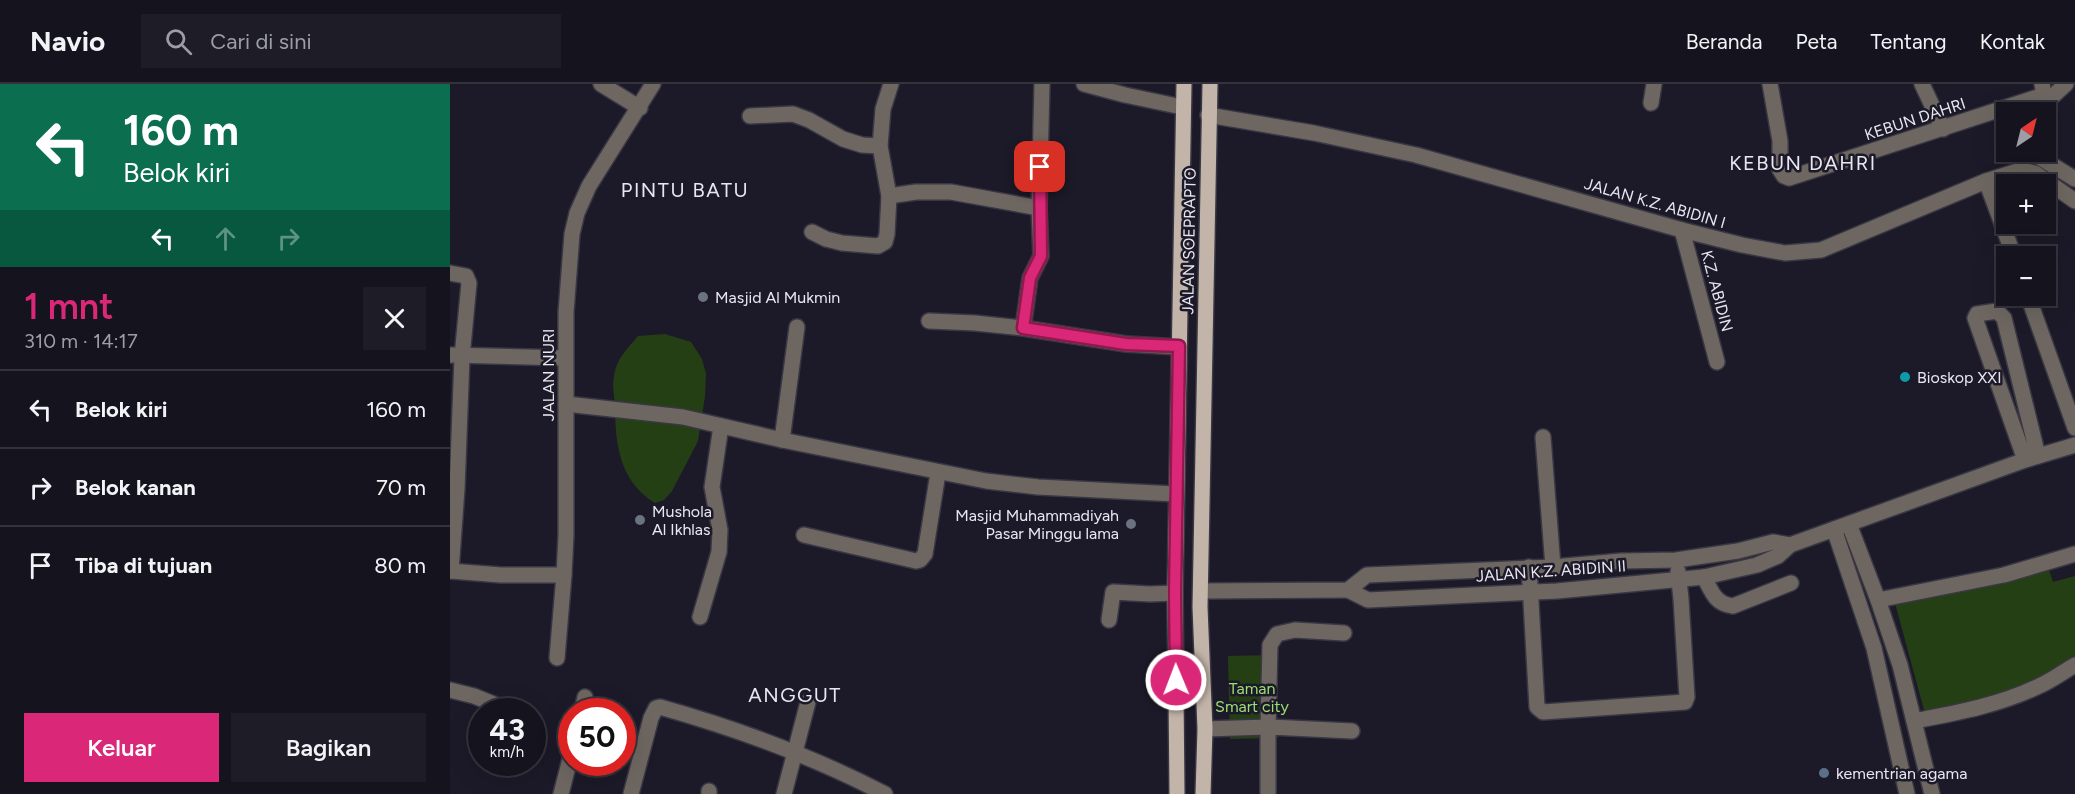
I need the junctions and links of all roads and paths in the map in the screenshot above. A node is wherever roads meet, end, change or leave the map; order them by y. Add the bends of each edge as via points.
1 (601, 84) edge
2 (653, 84) edge
3 (891, 84) edge
4 (1042, 84) edge
5 (1084, 84) edge
6 (1184, 84) edge
7 (1210, 84) edge
8 (1654, 84) edge
9 (1770, 84) edge
10 (1922, 84) edge
11 (2066, 84) edge
12 (2044, 98) edge
13 (1651, 103) dead end
14 (1182, 107) junction
15 (640, 108) junction
16 (1208, 115) junction
17 (750, 116) dead end
18 (1943, 129) junction
19 (880, 146) junction
20 (2037, 162) edge
21 (2051, 162) edge
22 (2035, 173) junction
23 (2075, 179) edge
24 (1986, 181) junction
25 (889, 196) junction
26 (2075, 201) edge
27 (1039, 208) junction
28 (1682, 230) junction
29 (812, 232) dead end
30 (2009, 246) edge
31 (450, 273) edge
32 (2032, 306) edge
33 (929, 321) dead end
34 (797, 327) dead end
35 (1023, 328) junction
36 (1179, 346) junction
37 (456, 356) edge
38 (565, 358) junction
39 (1717, 362) dead end
40 (566, 404) junction
41 (721, 426) junction
42 (2075, 428) edge
43 (1543, 437) dead end
44 (782, 441) junction
45 (2075, 445) edge
46 (2032, 458) junction
47 (938, 473) junction
48 (1176, 494) junction
49 (1841, 526) junction
50 (804, 535) dead end
51 (1790, 545) junction
52 (2075, 554) edge
53 (1676, 560) junction
54 (1529, 567) junction
55 (1553, 567) junction
56 (450, 572) edge
57 (564, 574) junction
58 (1704, 577) junction
59 (1679, 580) junction
60 (1791, 583) dead end
61 (1348, 590) junction
62 (1201, 591) junction
63 (1175, 593) junction
64 (1531, 593) junction
65 (1878, 600) junction
66 (700, 617) dead end
67 (1109, 620) dead end
68 (1344, 633) dead end
69 (557, 658) dead end
70 (2075, 665) edge
71 (1903, 678) junction
72 (1882, 681) junction
73 (450, 690) edge
74 (479, 698) edge
75 (808, 702) dead end
76 (1914, 721) junction
77 (1268, 727) junction
78 (1205, 729) junction
79 (1352, 731) dead end
80 (794, 751) junction
81 (566, 776) edge
82 (561, 794) edge
83 (631, 794) edge
84 (784, 794) edge
85 (885, 794) edge
86 (1177, 794) edge
87 (1203, 794) edge
88 (1268, 794) edge
89 (1907, 794) edge
90 (1932, 794) edge

1 - 15 street
2 - 15 street, JALAN NURI
3 - 19 street via 883,109
4 - 27 street
5 - 14 street
6 - 14 main road, JALAN SOEPRAPTO
7 - 16 main road, JALAN SOEPRAPTO
8 - 13 street
9 - 18 street, KEBUN DAHRI via 1780,141 1780,171 1789,178
10 - 18 street
11 - 12 street, KEBUN DAHRI via 2053,96
12 - 18 street, KEBUN DAHRI
14 - 36 main road, JALAN SOEPRAPTO
15 - 38 street, JALAN NURI via 589,186 577,213 569,256
16 - 28 street, JALAN K.Z. ABIDIN I via 1416,155
16 - 62 main road, JALAN SOEPRAPTO
17 - 19 street via 800,115 843,139
19 - 25 street
20 - 22 street
21 - 23 street
22 - 24 street, JALAN K.Z. ABIDIN I via 2021,170
22 - 26 street
24 - 28 street, JALAN K.Z. ABIDIN I via 1821,250 1785,253
24 - 30 street
25 - 27 street via 951,192
25 - 29 street via 887,234 880,246 842,243
27 - 35 street via 1041,256 1030,278
28 - 39 street, K.Z. ABIDIN
31 - 37 street via 466,276 469,283
32 - 42 street
33 - 35 street
34 - 44 street
35 - 36 street via 1126,344
36 - 48 main road, JALAN SOEPRAPTO
37 - 38 street
37 - 56 street via 457,489
38 - 40 street, JALAN NURI
40 - 41 street via 665,415
40 - 57 street, JALAN NURI
41 - 44 street
41 - 66 street via 712,488 720,530 719,552
43 - 55 street
44 - 47 street
45 - 46 street
46 - 46 street via 1975,318 1977,314 1997,311 2004,318
46 - 49 street
47 - 48 street via 1038,486
47 - 50 street via 925,554 920,560
48 - 63 main road, JALAN SOEPRAPTO
49 - 51 street
49 - 65 street
49 - 72 street
51 - 53 street via 1773,542
51 - 58 street, JALAN K.Z. ABIDIN II via 1778,556 1757,565
52 - 65 street via 2004,575
53 - 55 street
53 - 59 street
54 - 55 street
54 - 61 street via 1367,575
54 - 64 street
56 - 57 street
57 - 69 street, JALAN NURI
58 - 59 street, JALAN K.Z. ABIDIN II
58 - 60 street via 1716,598 1733,606
59 - 64 street, JALAN K.Z. ABIDIN II
59 - 64 street via 1687,697 1684,702 1541,711 1537,707
61 - 62 street
61 - 64 street, JALAN K.Z. ABIDIN II via 1368,600
62 - 78 main road, JALAN SOEPRAPTO
63 - 67 street via 1113,591
63 - 86 main road, JALAN SOEPRAPTO
65 - 71 street
68 - 77 street via 1295,630 1277,634 1270,645
70 - 76 street via 2015,697
71 - 72 street
71 - 76 street
72 - 89 street
73 - 74 street
75 - 80 street
76 - 90 street
77 - 78 street
77 - 79 street
77 - 88 street
78 - 87 main road, JALAN SOEPRAPTO
80 - 83 street via 656,708
80 - 84 street
80 - 85 street
81 - 82 street

